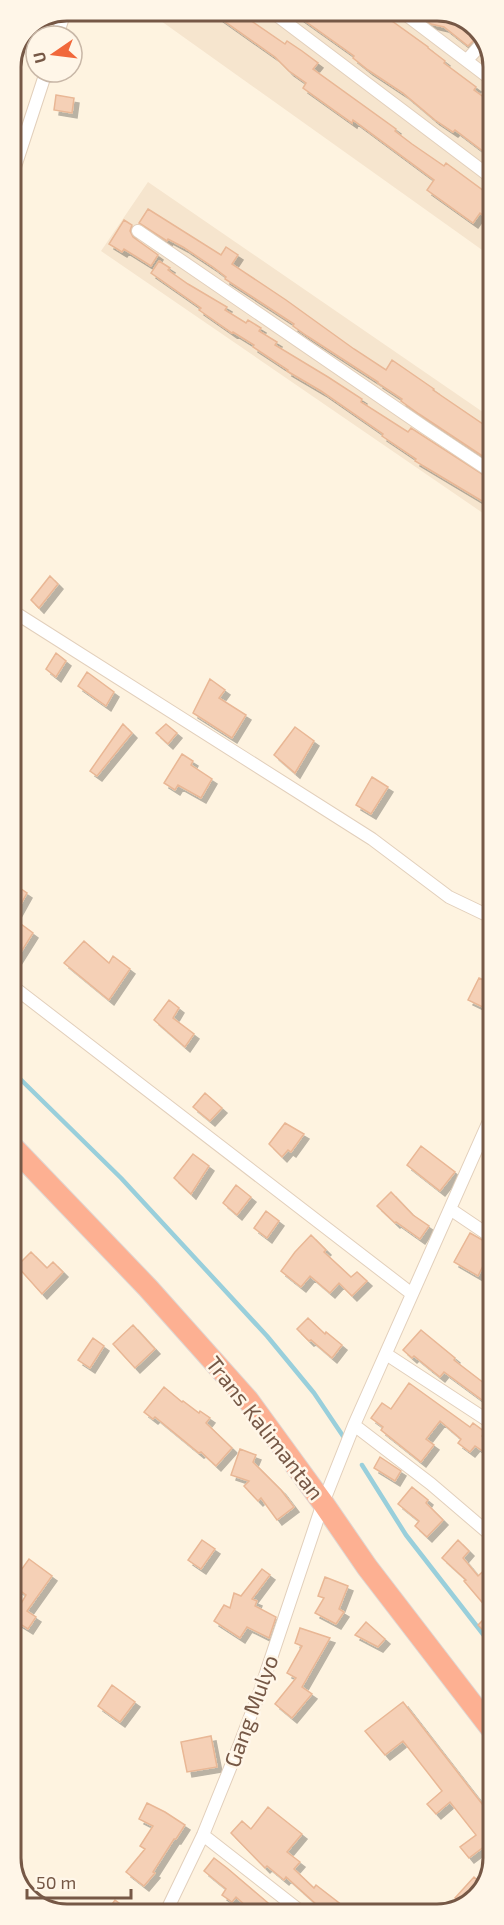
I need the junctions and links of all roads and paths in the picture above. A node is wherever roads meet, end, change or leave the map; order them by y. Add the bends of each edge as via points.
1 (284, 21) edge
2 (414, 21) edge
3 (479, 47) edge
4 (467, 60) junction
5 (483, 73) edge
6 (42, 84) edge
7 (21, 148) edge
8 (483, 171) edge
9 (138, 231) dead end
10 (483, 466) edge
11 (21, 616) edge
12 (483, 913) edge
13 (21, 993) edge
14 (483, 1135) edge
15 (21, 1156) edge
16 (450, 1209) junction
17 (483, 1231) edge
18 (412, 1294) junction
19 (386, 1354) junction
20 (483, 1417) edge
21 (352, 1430) junction
22 (323, 1503) junction
23 (483, 1528) edge
24 (483, 1718) edge
25 (203, 1835) junction
26 (170, 1904) edge
27 (291, 1904) edge

1 - 8 street
2 - 4 street
3 - 4 street
4 - 5 street
6 - 7 street
9 - 10 street
11 - 12 street via 372,839 449,897
13 - 18 street
14 - 16 street, Gang Mulyo
15 - 22 highway, Trans Kalimantan via 202,1347 248,1400
16 - 17 street
16 - 18 street, Gang Mulyo
18 - 19 street, Gang Mulyo
19 - 20 street
19 - 21 street, Gang Mulyo
21 - 22 street, Gang Mulyo
21 - 23 street via 431,1484
22 - 24 highway, Trans Kalimantan
22 - 25 street, Gang Mulyo via 260,1690
25 - 26 street, Gang Mulyo
25 - 27 street

